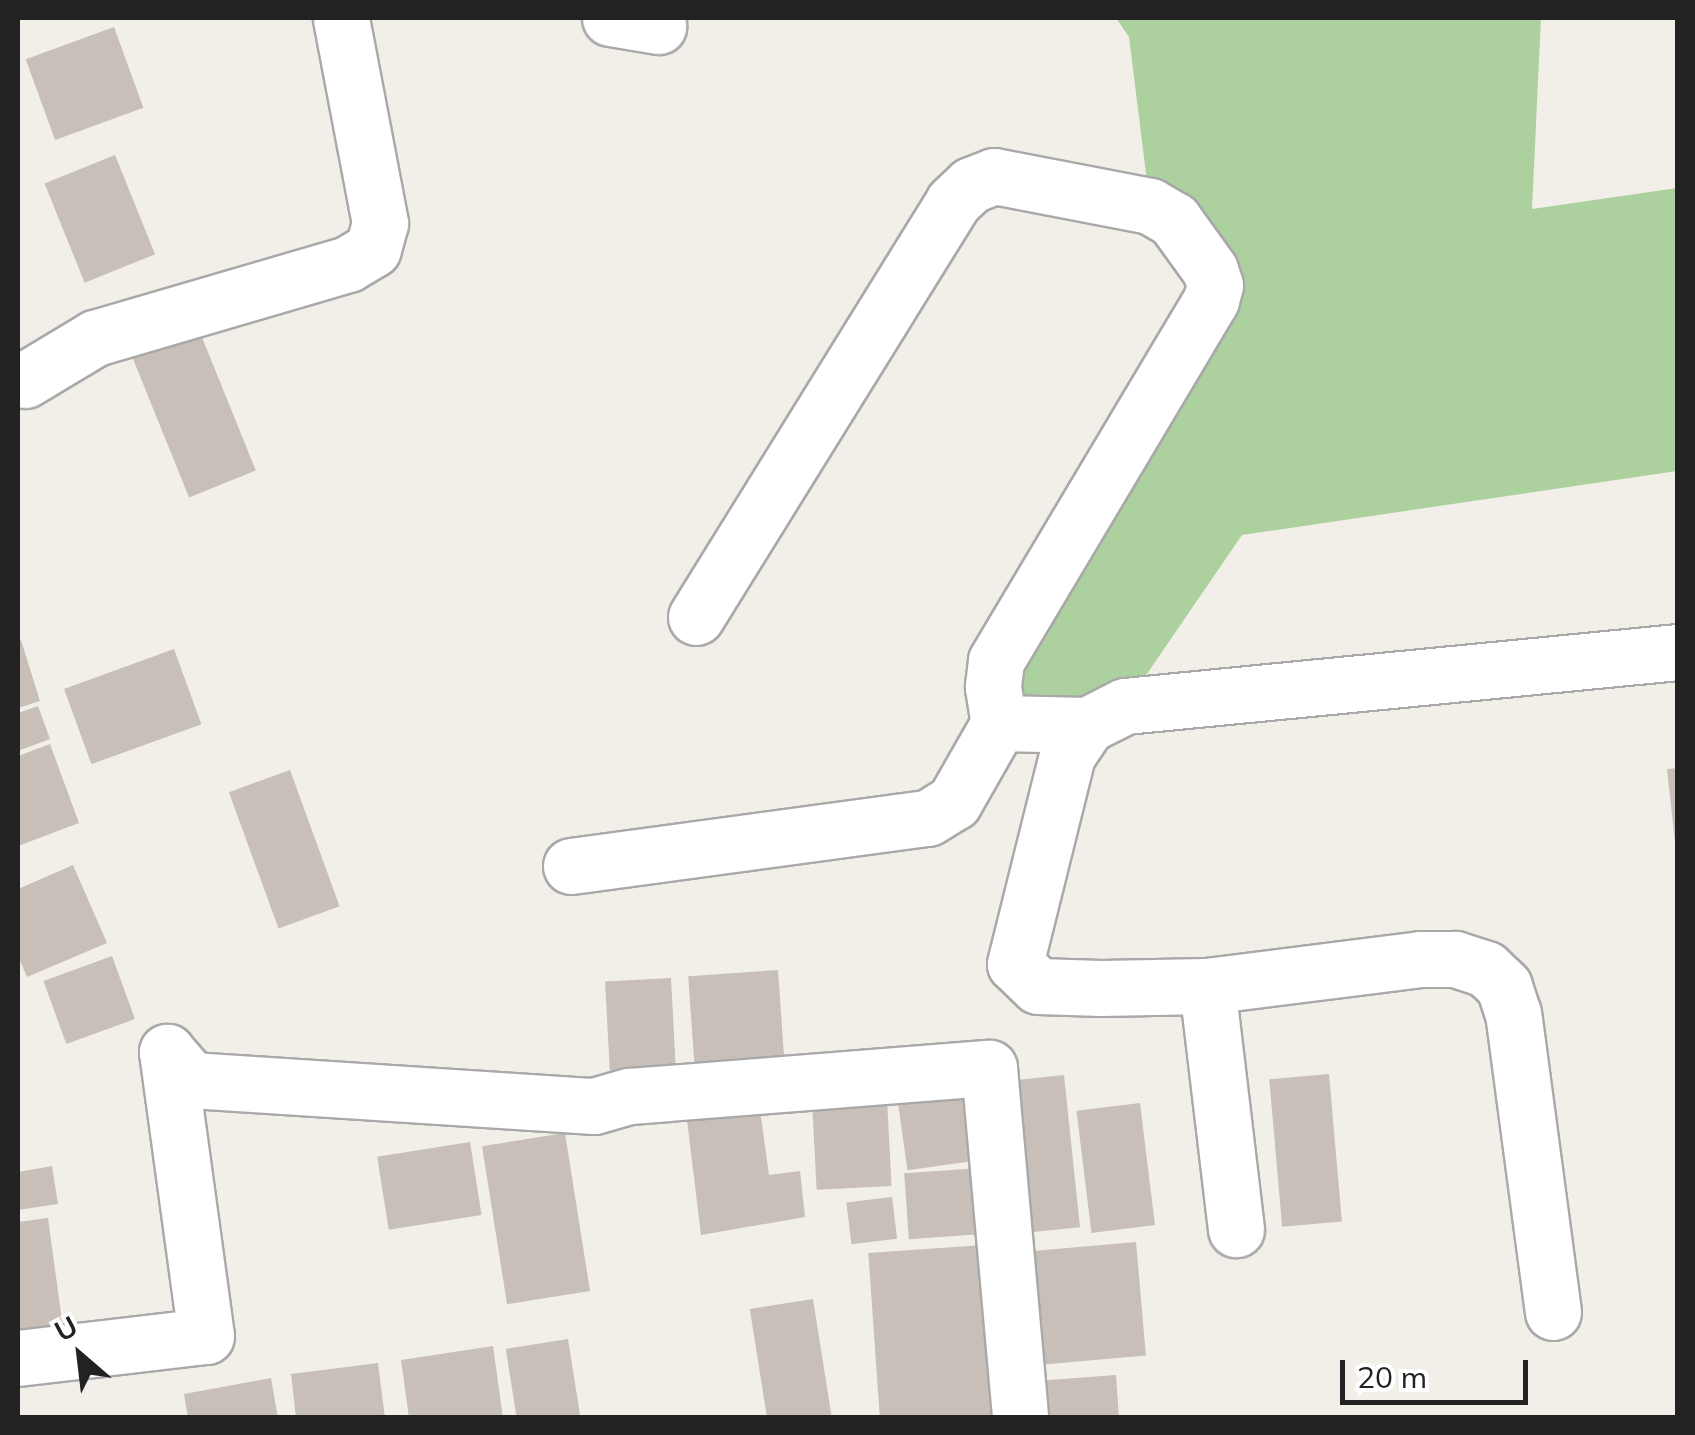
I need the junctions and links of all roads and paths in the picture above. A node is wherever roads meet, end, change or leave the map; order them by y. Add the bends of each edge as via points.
1 (341, 18) edge
2 (25, 380) dead end
3 (696, 617) dead end
4 (1678, 652) edge
5 (999, 723) junction
6 (1087, 726) junction
7 (571, 866) dead end
8 (1207, 986) junction
9 (1236, 1230) dead end
10 (1553, 1312) dead end
11 (18, 1358) edge
12 (1020, 1418) edge

1 - 2 street via 380,223 373,249 348,264 95,338
3 - 5 street via 952,202 994,176 1150,206 1174,220 1215,284 996,661
4 - 6 street via 1125,706
5 - 6 street
5 - 7 street via 954,802 928,818
6 - 8 street via 1054,787 1015,964 1038,986
8 - 9 street
8 - 10 street via 1421,958 1455,959 1486,970 1504,986
11 - 12 street via 206,1336 167,1052 191,1080 594,1106 630,1096 990,1068

